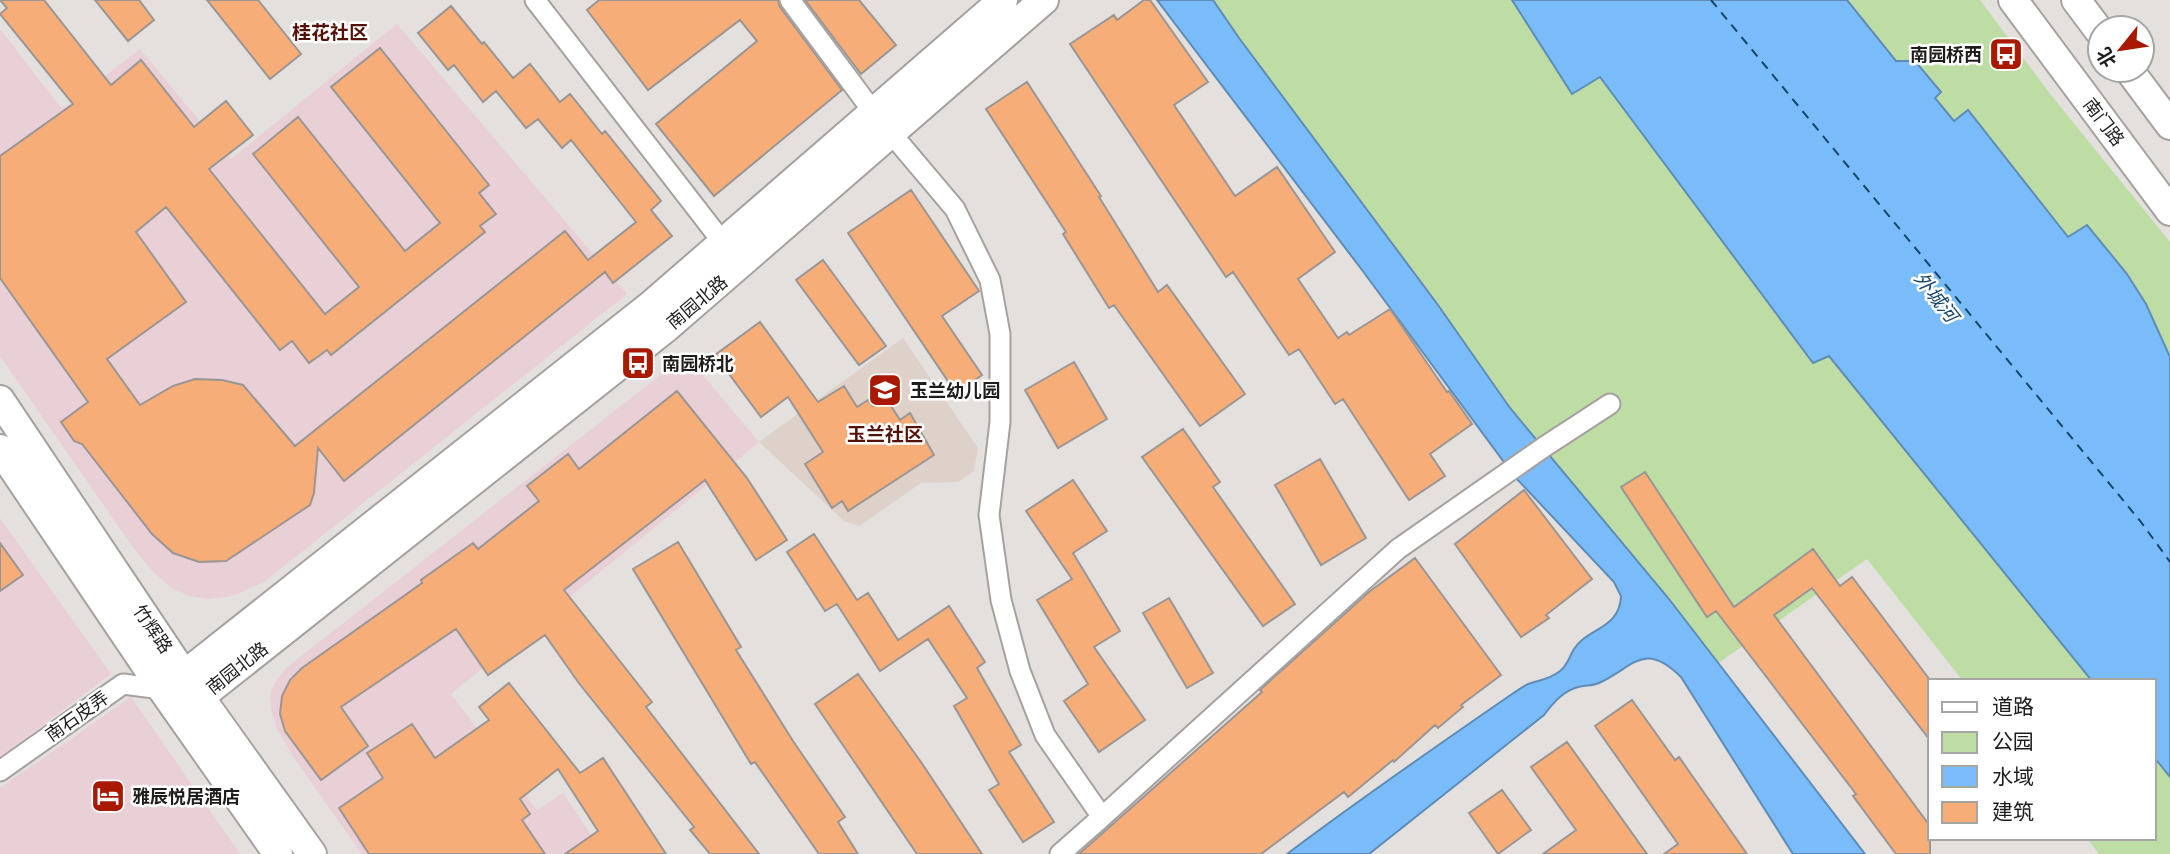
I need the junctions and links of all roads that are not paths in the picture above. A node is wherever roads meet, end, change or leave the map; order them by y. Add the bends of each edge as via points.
1 (536, 0) edge
2 (790, 0) edge
3 (1003, 0) edge
4 (1044, 0) edge
5 (2013, 0) edge
6 (2139, 84) edge
7 (883, 123) junction
8 (2170, 125) edge
9 (2170, 211) edge
10 (724, 244) junction
11 (0, 400) edge
12 (1610, 404) dead end
13 (0, 449) edge
14 (182, 687) junction
15 (0, 771) edge
16 (1102, 817) junction
17 (278, 854) edge
18 (312, 854) edge
19 (1060, 854) edge

1 - 10 street
2 - 7 street
3 - 7 main road, 南园北路
4 - 7 main road, 南园北路
5 - 9 main road, 南门路
6 - 8 main road
7 - 10 main road, 南园北路
7 - 14 main road, 南园北路 via 667,327
7 - 16 street via 955,209 990,280 1000,334 1000,422 989,515 1001,600 1020,671 1045,735
10 - 14 main road, 南园北路
11 - 14 main road, 竹辉路
12 - 16 street via 1398,549
13 - 14 main road, 竹辉路
14 - 15 street, 南石皮弄 via 123,684
14 - 17 main road, 竹辉路
14 - 18 main road, 竹辉路
16 - 19 street

